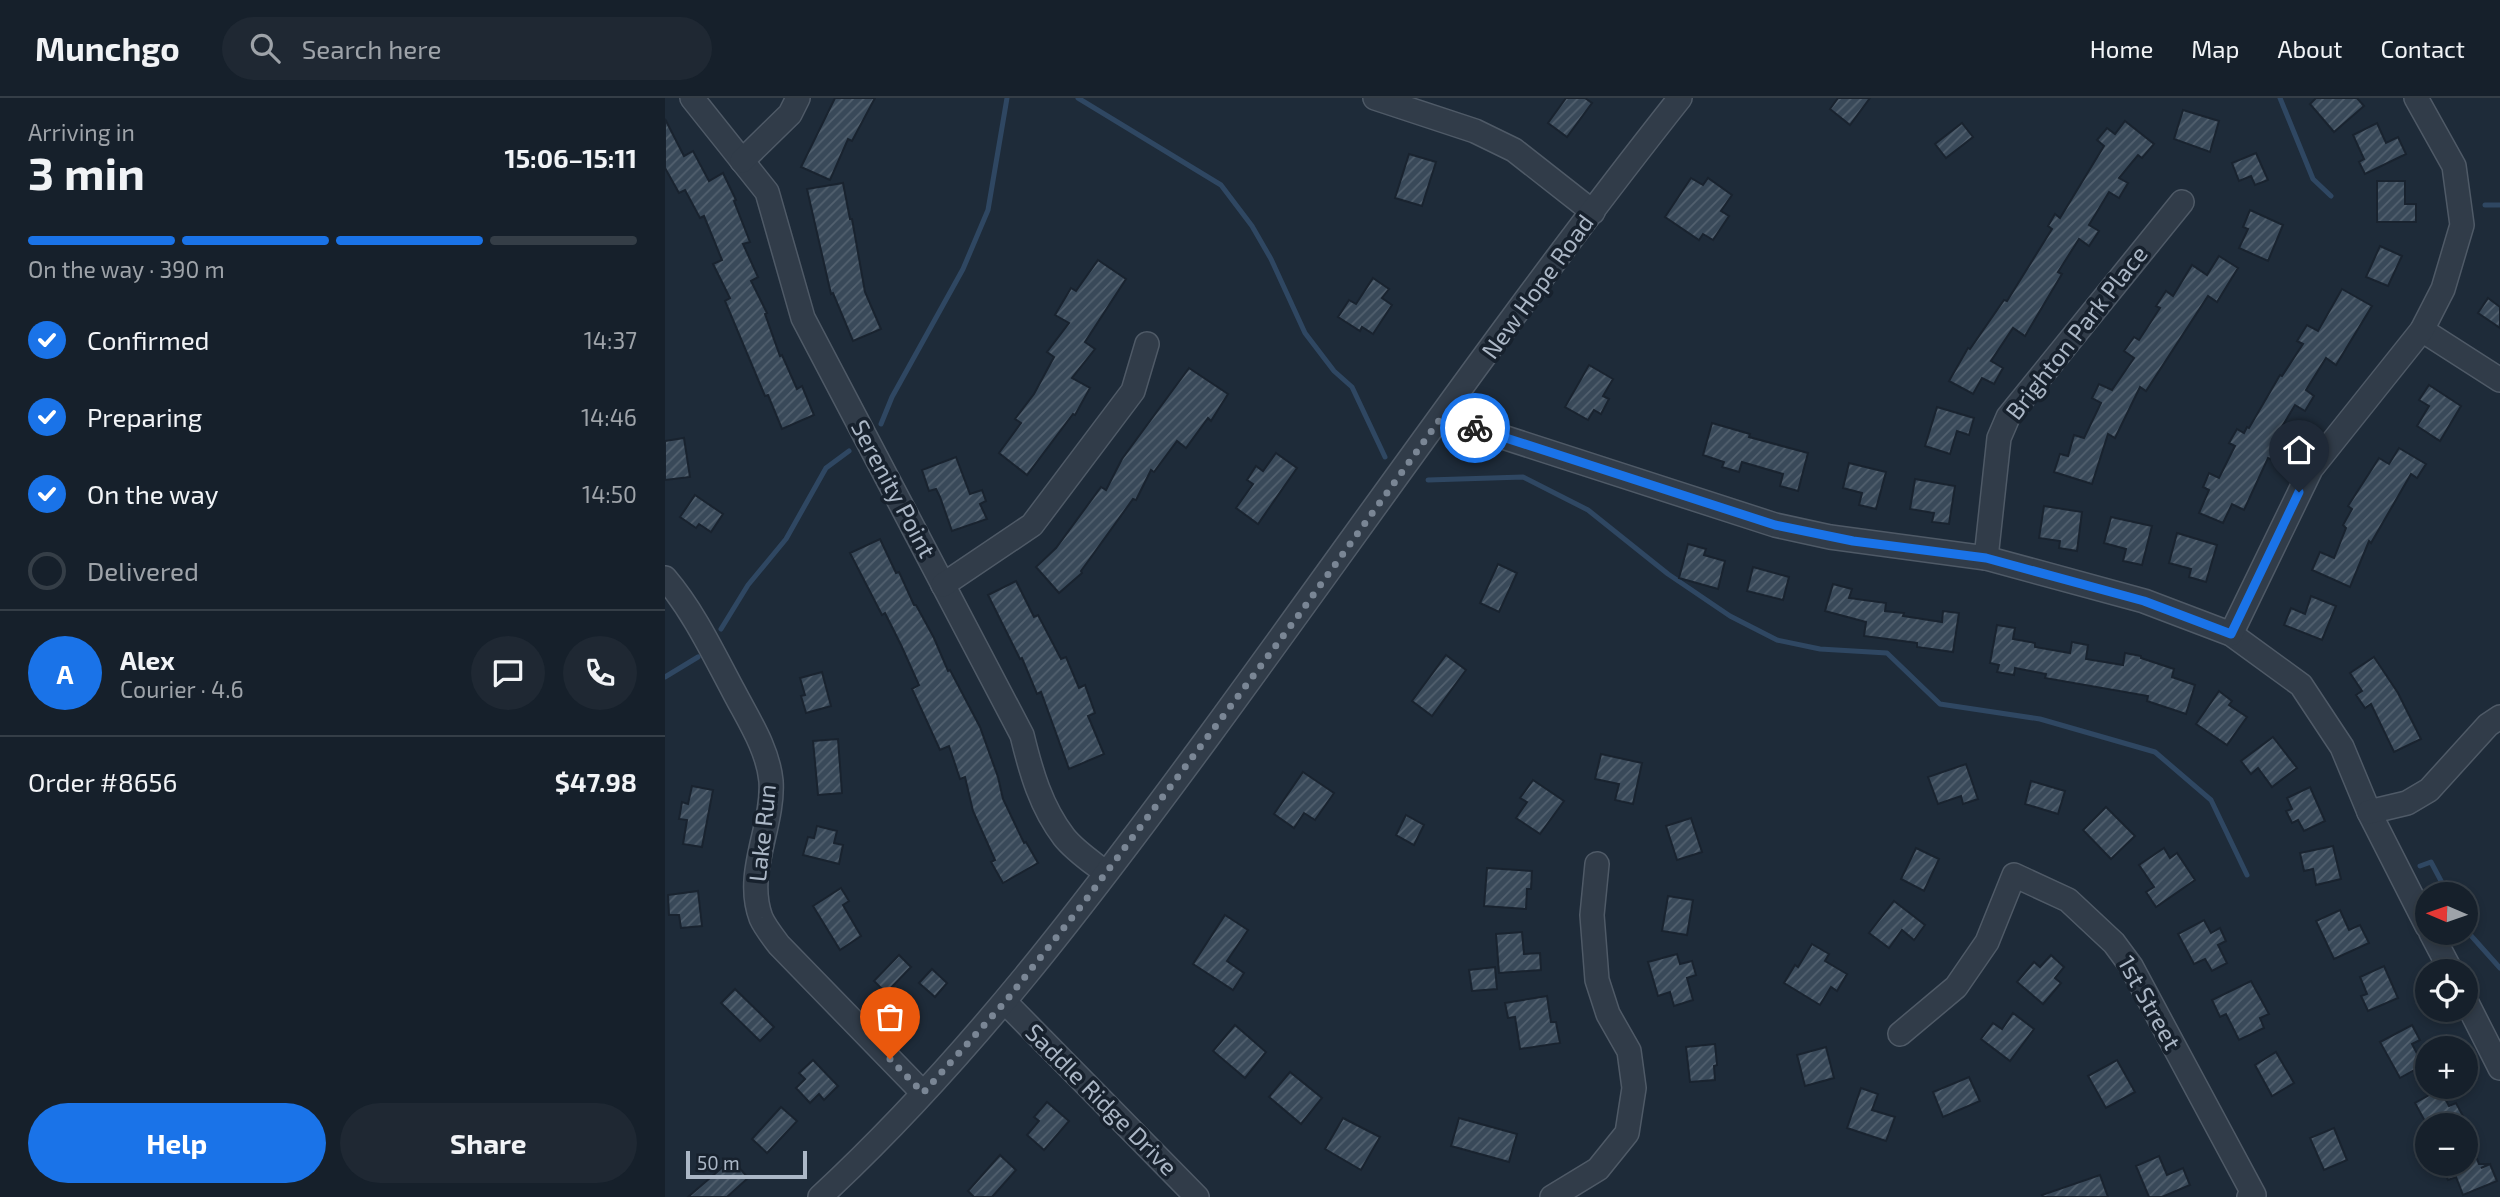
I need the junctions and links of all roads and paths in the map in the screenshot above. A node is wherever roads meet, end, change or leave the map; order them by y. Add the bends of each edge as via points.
1 (692, 98) edge
2 (798, 98) edge
3 (1375, 98) edge
4 (1680, 98) edge
5 (2416, 98) edge
6 (742, 161) junction
7 (2182, 202) dead end
8 (1593, 212) junction
9 (2422, 330) junction
10 (1147, 344) dead end
11 (2500, 380) edge
12 (1441, 418) junction
13 (1986, 558) junction
14 (665, 578) edge
15 (943, 585) junction
16 (2231, 634) junction
17 (2500, 717) edge
18 (2369, 813) junction
19 (1597, 864) dead end
20 (1106, 873) junction
21 (2415, 903) edge
22 (1005, 1002) junction
23 (2477, 1022) edge
24 (1900, 1034) dead end
25 (2500, 1068) edge
26 (923, 1093) junction
27 (820, 1197) edge
28 (1198, 1197) edge
29 (1552, 1197) edge
30 (2249, 1197) edge

1 - 6 street, Serenity Point
2 - 6 street via 790,114
3 - 8 street via 1475,131 1514,150
4 - 8 street, New Hope Road
5 - 9 street via 2454,166 2462,225 2443,289
6 - 15 street, Serenity Point via 767,192 803,318
7 - 13 street, Brighton Park Place via 2008,417 2000,438
8 - 12 street, New Hope Road
9 - 11 street
9 - 16 street via 2311,469
10 - 15 street via 1133,391 1032,525
12 - 13 street via 1775,525 1853,541
12 - 20 street, New Hope Road
13 - 16 street via 2144,601
14 - 26 street, Lake Run via 686,604 717,659 759,741 771,779 756,890 761,919 779,945
15 - 20 street, Serenity Point via 1022,735 1043,804 1065,839
16 - 18 street via 2301,685 2342,747
17 - 18 street via 2429,790 2407,803
18 - 21 street
19 - 29 street via 1592,915 1597,981 1608,1014 1629,1051 1634,1088 1627,1133 1598,1169
20 - 22 street, New Hope Road
22 - 26 street, New Hope Road
22 - 28 street, Saddle Ridge Drive
23 - 25 street
24 - 30 street, 1st Street via 1964,976 1987,942 2014,875 2068,900 2114,943 2131,966 2254,1195
26 - 27 street, New Hope Road

